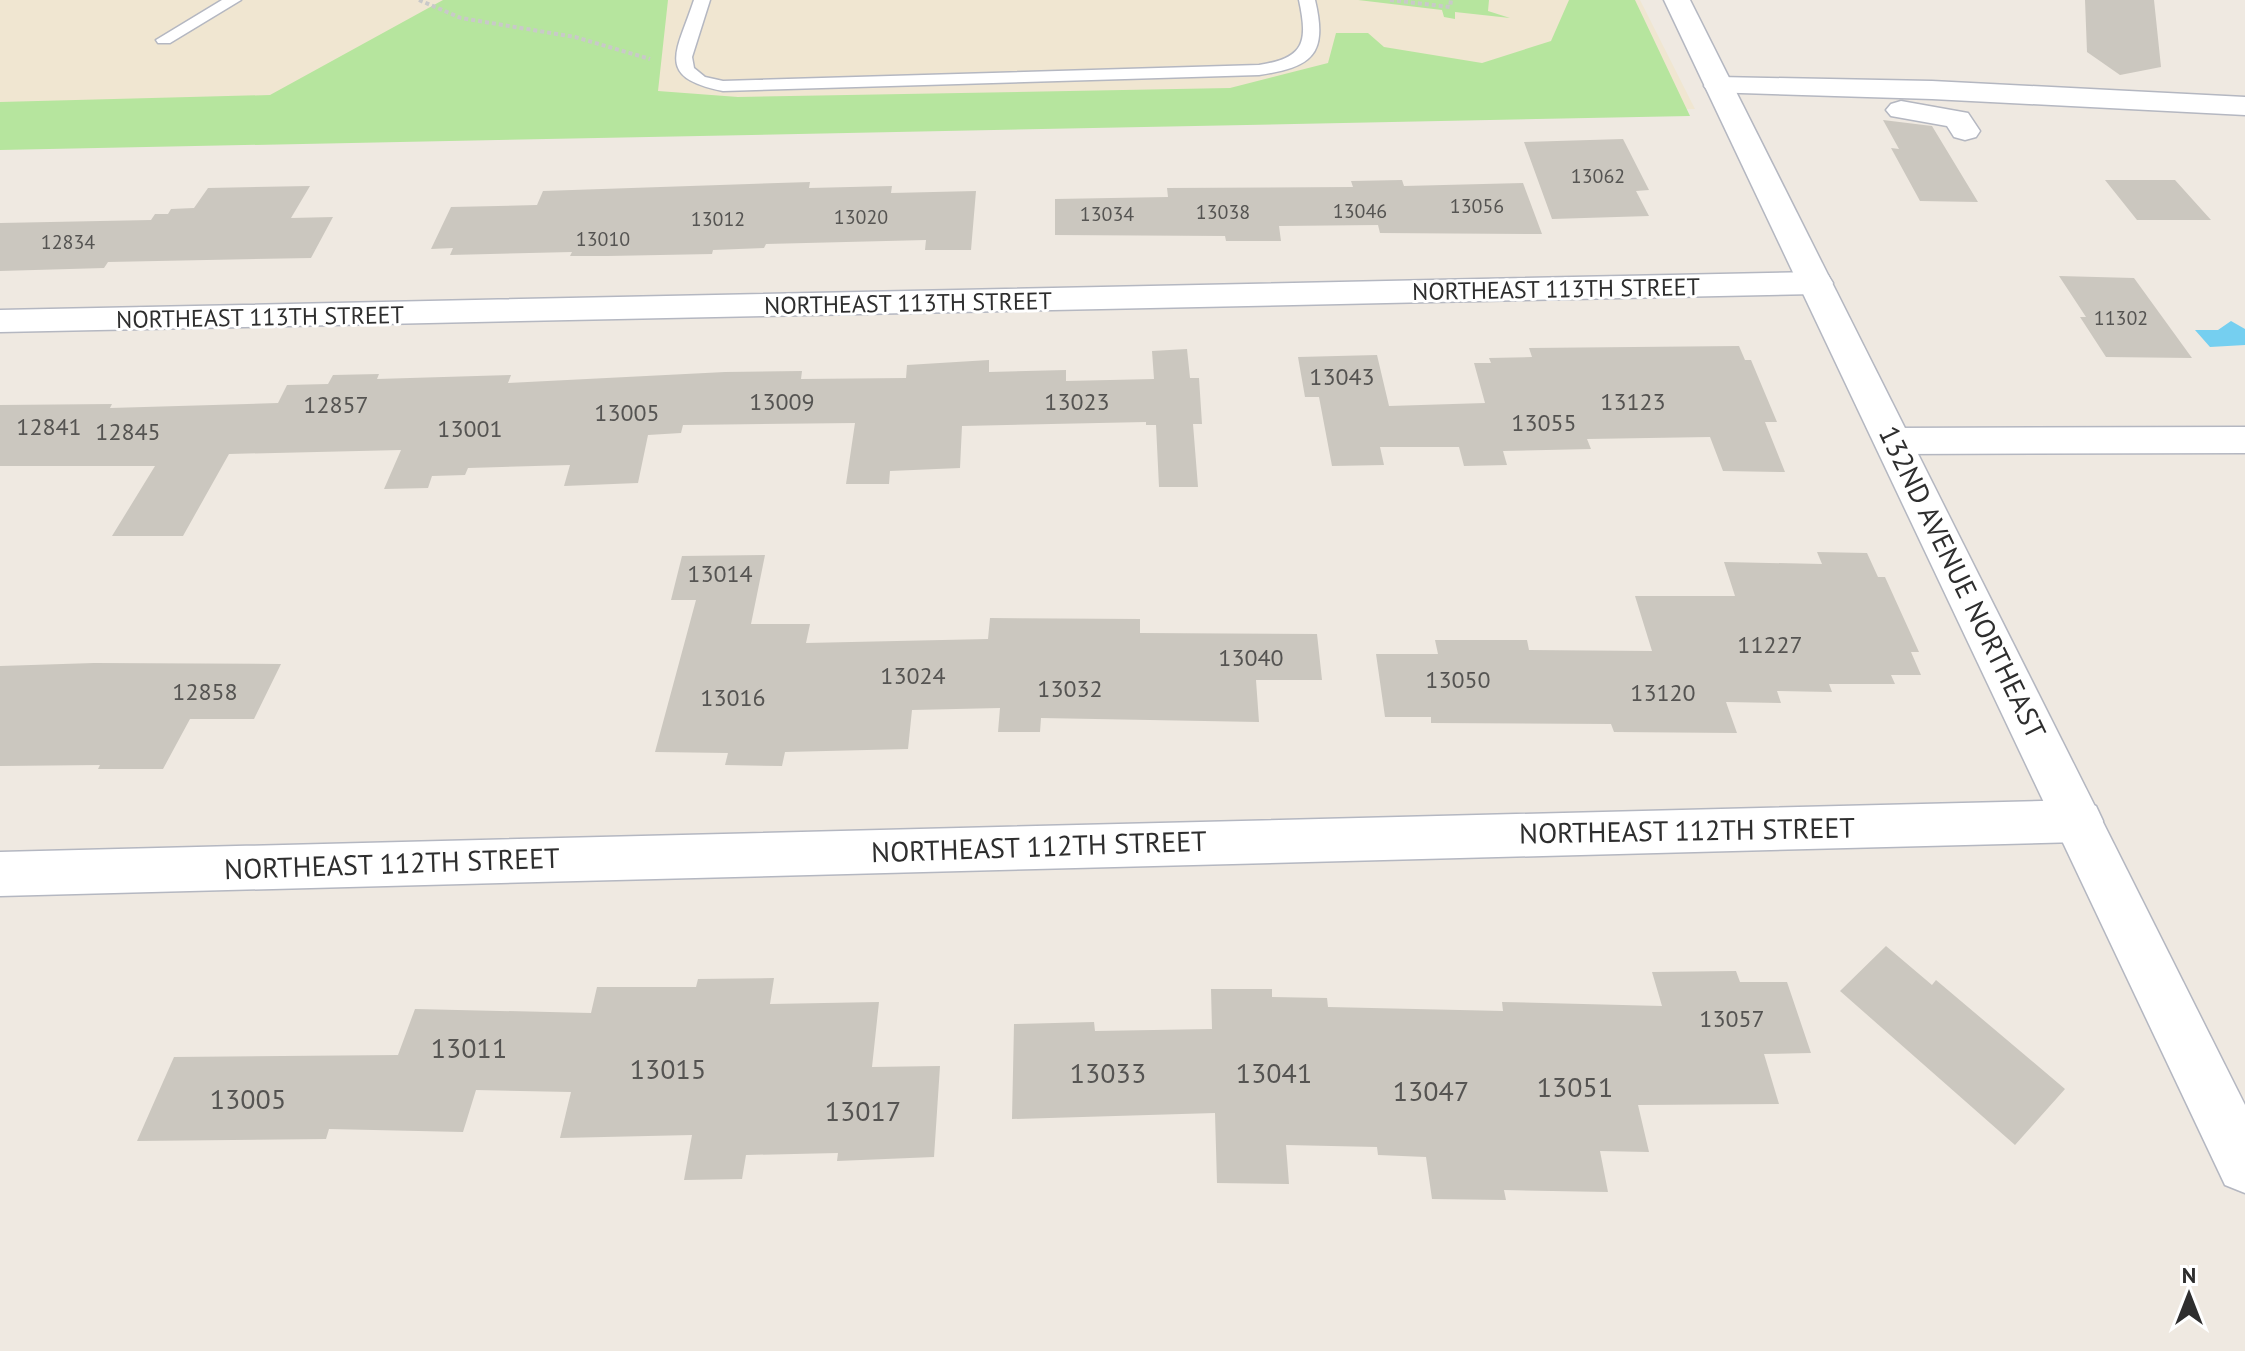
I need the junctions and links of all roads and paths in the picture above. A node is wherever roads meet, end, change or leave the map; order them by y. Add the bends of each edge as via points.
1 (233, 0) edge
2 (419, 0) edge
3 (702, 0) edge
4 (1307, 0) edge
5 (1390, 0) edge
6 (1451, 0) edge
7 (1677, 0) edge
8 (164, 40) dead end
9 (686, 70) junction
10 (1723, 93) junction
11 (2245, 106) edge
12 (1965, 131) dead end
13 (1816, 283) junction
14 (0, 321) edge
15 (2245, 440) edge
16 (1894, 441) junction
17 (2079, 821) junction
18 (0, 874) edge
19 (2245, 1165) edge

1 - 8 lane
2 - 9 path via 461,18 575,37
3 - 9 lane via 684,57
4 - 9 lane via 1314,34 1308,48 1291,63 1261,70 723,86 699,81
5 - 6 path via 1450,7
7 - 10 street, 132ND AVENUE NORTHEAST
10 - 11 street via 1991,93
10 - 12 street via 1941,114 1957,119
10 - 13 street, 132ND AVENUE NORTHEAST
13 - 14 street, NORTHEAST 113TH STREET
13 - 16 street, 132ND AVENUE NORTHEAST
15 - 16 street
16 - 17 street, 132ND AVENUE NORTHEAST
17 - 18 street, NORTHEAST 112TH STREET
17 - 19 street, 132ND AVENUE NORTHEAST

